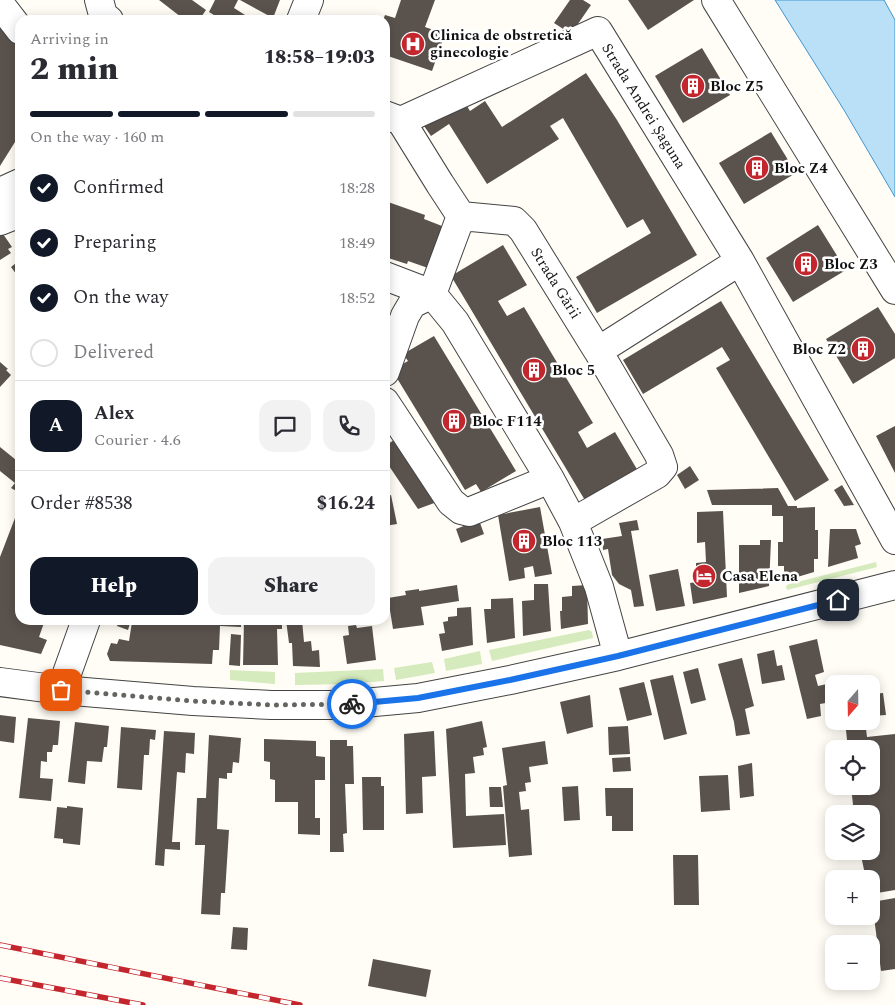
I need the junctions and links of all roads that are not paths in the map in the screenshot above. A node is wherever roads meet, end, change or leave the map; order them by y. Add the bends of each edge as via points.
1 (98, 0) edge
2 (309, 0) edge
3 (716, 0) edge
4 (0, 4) edge
5 (103, 15) edge
6 (303, 15) edge
7 (15, 24) edge
8 (393, 118) edge
9 (15, 185) edge
10 (0, 192) edge
11 (15, 215) edge
12 (461, 216) junction
13 (0, 221) edge
14 (740, 261) junction
15 (390, 278) edge
16 (895, 290) edge
17 (432, 294) junction
18 (598, 351) junction
19 (390, 358) edge
20 (390, 410) edge
21 (550, 479) junction
22 (573, 522) junction
23 (895, 540) edge
24 (895, 585) edge
25 (84, 625) edge
26 (618, 656) junction
27 (0, 682) edge
28 (61, 690) junction

1 - 5 street
2 - 6 street
3 - 16 street
4 - 7 street
8 - 12 street
8 - 14 street, Strada Andrei Șaguna via 598,31
9 - 10 street
11 - 13 street
12 - 17 street
12 - 18 street, Strada Gării via 514,221 523,230
14 - 18 street
14 - 23 street, Strada Andrei Șaguna
15 - 17 street
17 - 19 street via 412,304
17 - 21 street via 455,322
18 - 22 street, Strada Gării via 659,455 662,467 657,474
20 - 21 street via 451,502 461,510 469,512
21 - 22 street
22 - 26 street via 599,587
24 - 26 street
25 - 28 street
26 - 28 street via 418,698 342,704 193,701
27 - 28 street

